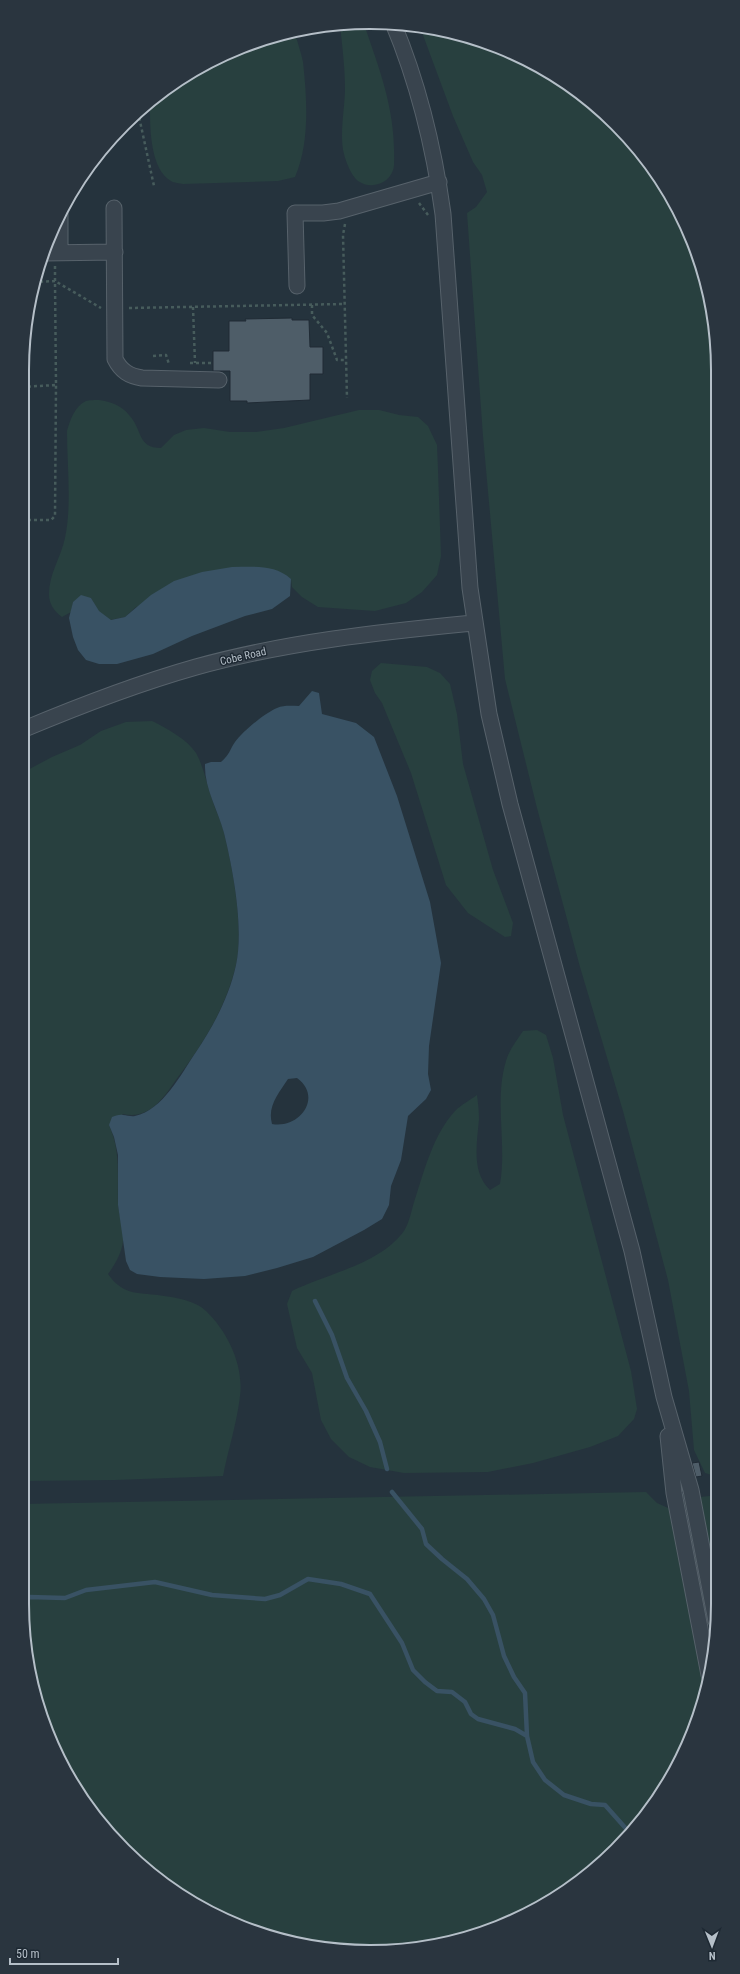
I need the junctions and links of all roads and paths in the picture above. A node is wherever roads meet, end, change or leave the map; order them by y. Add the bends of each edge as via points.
1 (396, 30) edge
2 (140, 119) edge
3 (439, 182) junction
4 (154, 186) dead end
5 (416, 200) dead end
6 (114, 208) dead end
7 (428, 216) dead end
8 (350, 218) dead end
9 (55, 239) edge
10 (115, 252) junction
11 (53, 253) edge
12 (55, 281) junction
13 (41, 282) edge
14 (297, 286) dead end
15 (344, 304) junction
16 (312, 305) junction
17 (194, 307) junction
18 (102, 308) dead end
19 (126, 308) dead end
20 (153, 356) dead end
21 (346, 360) junction
22 (188, 363) dead end
23 (195, 363) junction
24 (213, 363) dead end
25 (175, 364) dead end
26 (219, 380) dead end
27 (56, 385) junction
28 (29, 387) edge
29 (347, 398) dead end
30 (29, 520) edge
31 (474, 623) junction
32 (29, 727) edge
33 (664, 1397) junction
34 (694, 1509) junction
35 (677, 1512) junction
36 (711, 1596) edge
37 (706, 1660) edge

1 - 3 street via 415,81 433,147
2 - 4 path
3 - 14 street via 339,211 323,213 291,209
3 - 31 street
5 - 7 path
6 - 10 street
8 - 15 path via 345,222 343,235
9 - 11 street
10 - 11 street
10 - 26 street via 115,359 119,367 132,376 142,378
11 - 12 path
12 - 13 path
12 - 18 path
12 - 27 path
15 - 16 path
15 - 21 path
16 - 17 path
16 - 21 path via 312,314 327,333 337,360
17 - 19 path
17 - 23 path
20 - 25 path via 166,355 168,364
21 - 29 path
22 - 23 path
23 - 24 path
27 - 28 path
27 - 30 path via 55,516 45,521
31 - 32 street, Cobe Road via 325,639 255,653 196,667 124,690
31 - 33 street via 489,714 505,783 632,1250
33 - 34 street via 691,1490
33 - 35 street
34 - 35 street
34 - 36 street
35 - 37 street

